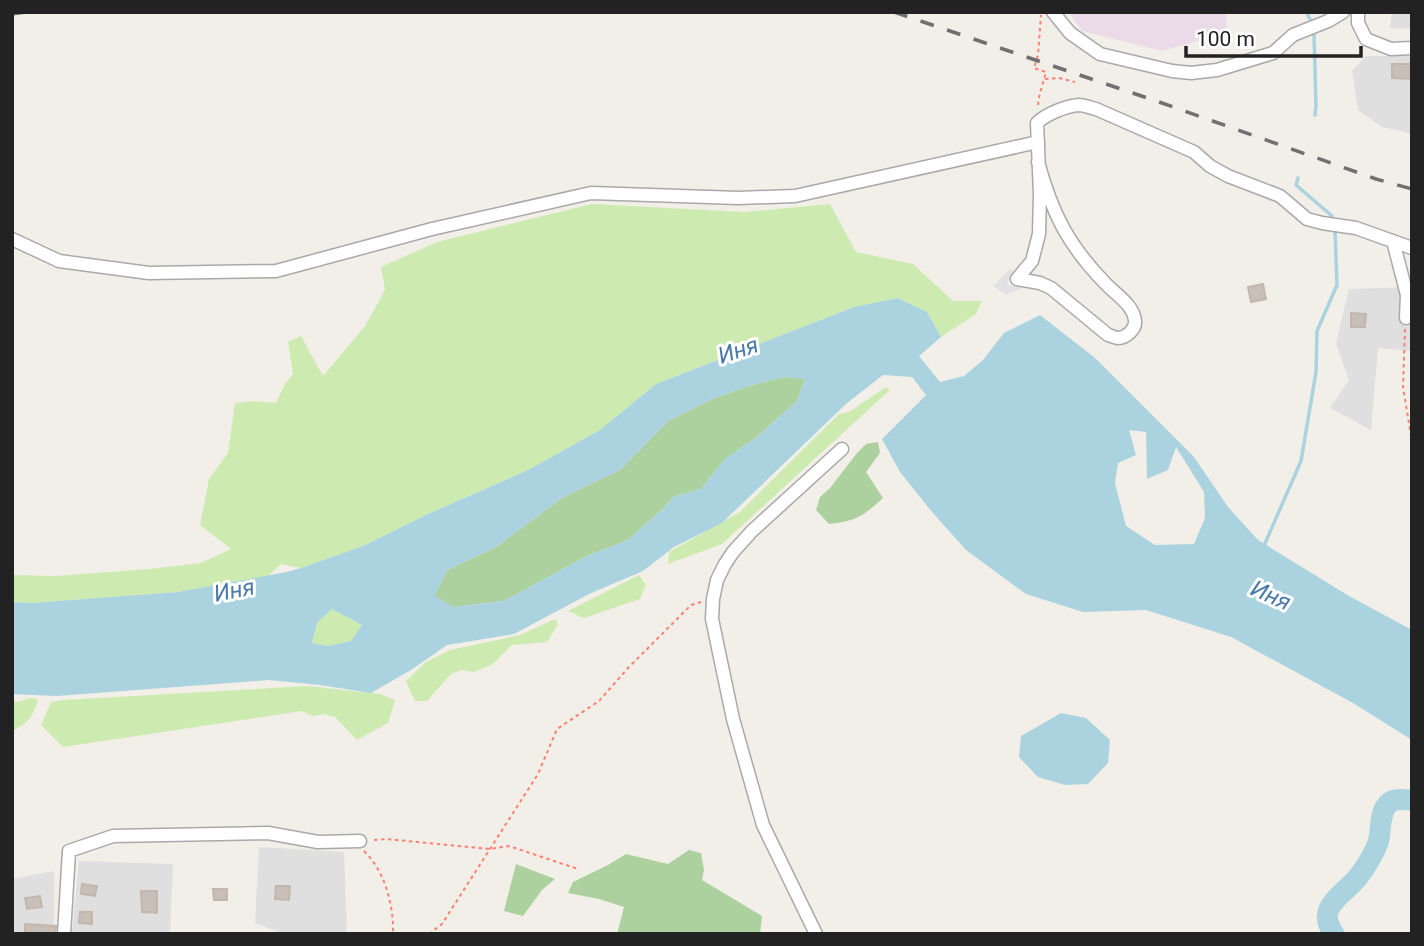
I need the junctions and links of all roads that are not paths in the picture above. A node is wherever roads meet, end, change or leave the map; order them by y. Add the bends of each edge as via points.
1 (1053, 12) edge
2 (1343, 12) edge
3 (1358, 12) edge
4 (1412, 48) edge
5 (1038, 142) junction
6 (1038, 162) junction
7 (12, 239) edge
8 (1393, 241) junction
9 (1412, 248) edge
10 (1406, 318) road end
11 (842, 449) dead end
12 (356, 841) road end
13 (64, 934) edge
14 (816, 934) edge

1 - 2 street via 1070,33 1100,54 1191,73 1273,53 1293,35
3 - 4 street via 1366,39 1391,49
5 - 6 street
5 - 7 street via 795,196 591,193 276,271 149,272 59,261
5 - 8 street via 1037,123 1043,117 1079,105 1096,109 1194,152 1228,176 1280,196 1307,219
6 - 6 street via 1039,234 1032,261 1017,279 1051,288 1108,335 1126,336 1133,330 1135,318 1059,223
8 - 9 street
8 - 10 street via 1407,295
11 - 14 street via 751,531 724,564 713,599 712,619 733,719 763,825
12 - 13 street via 318,842 268,833 113,836 69,851

